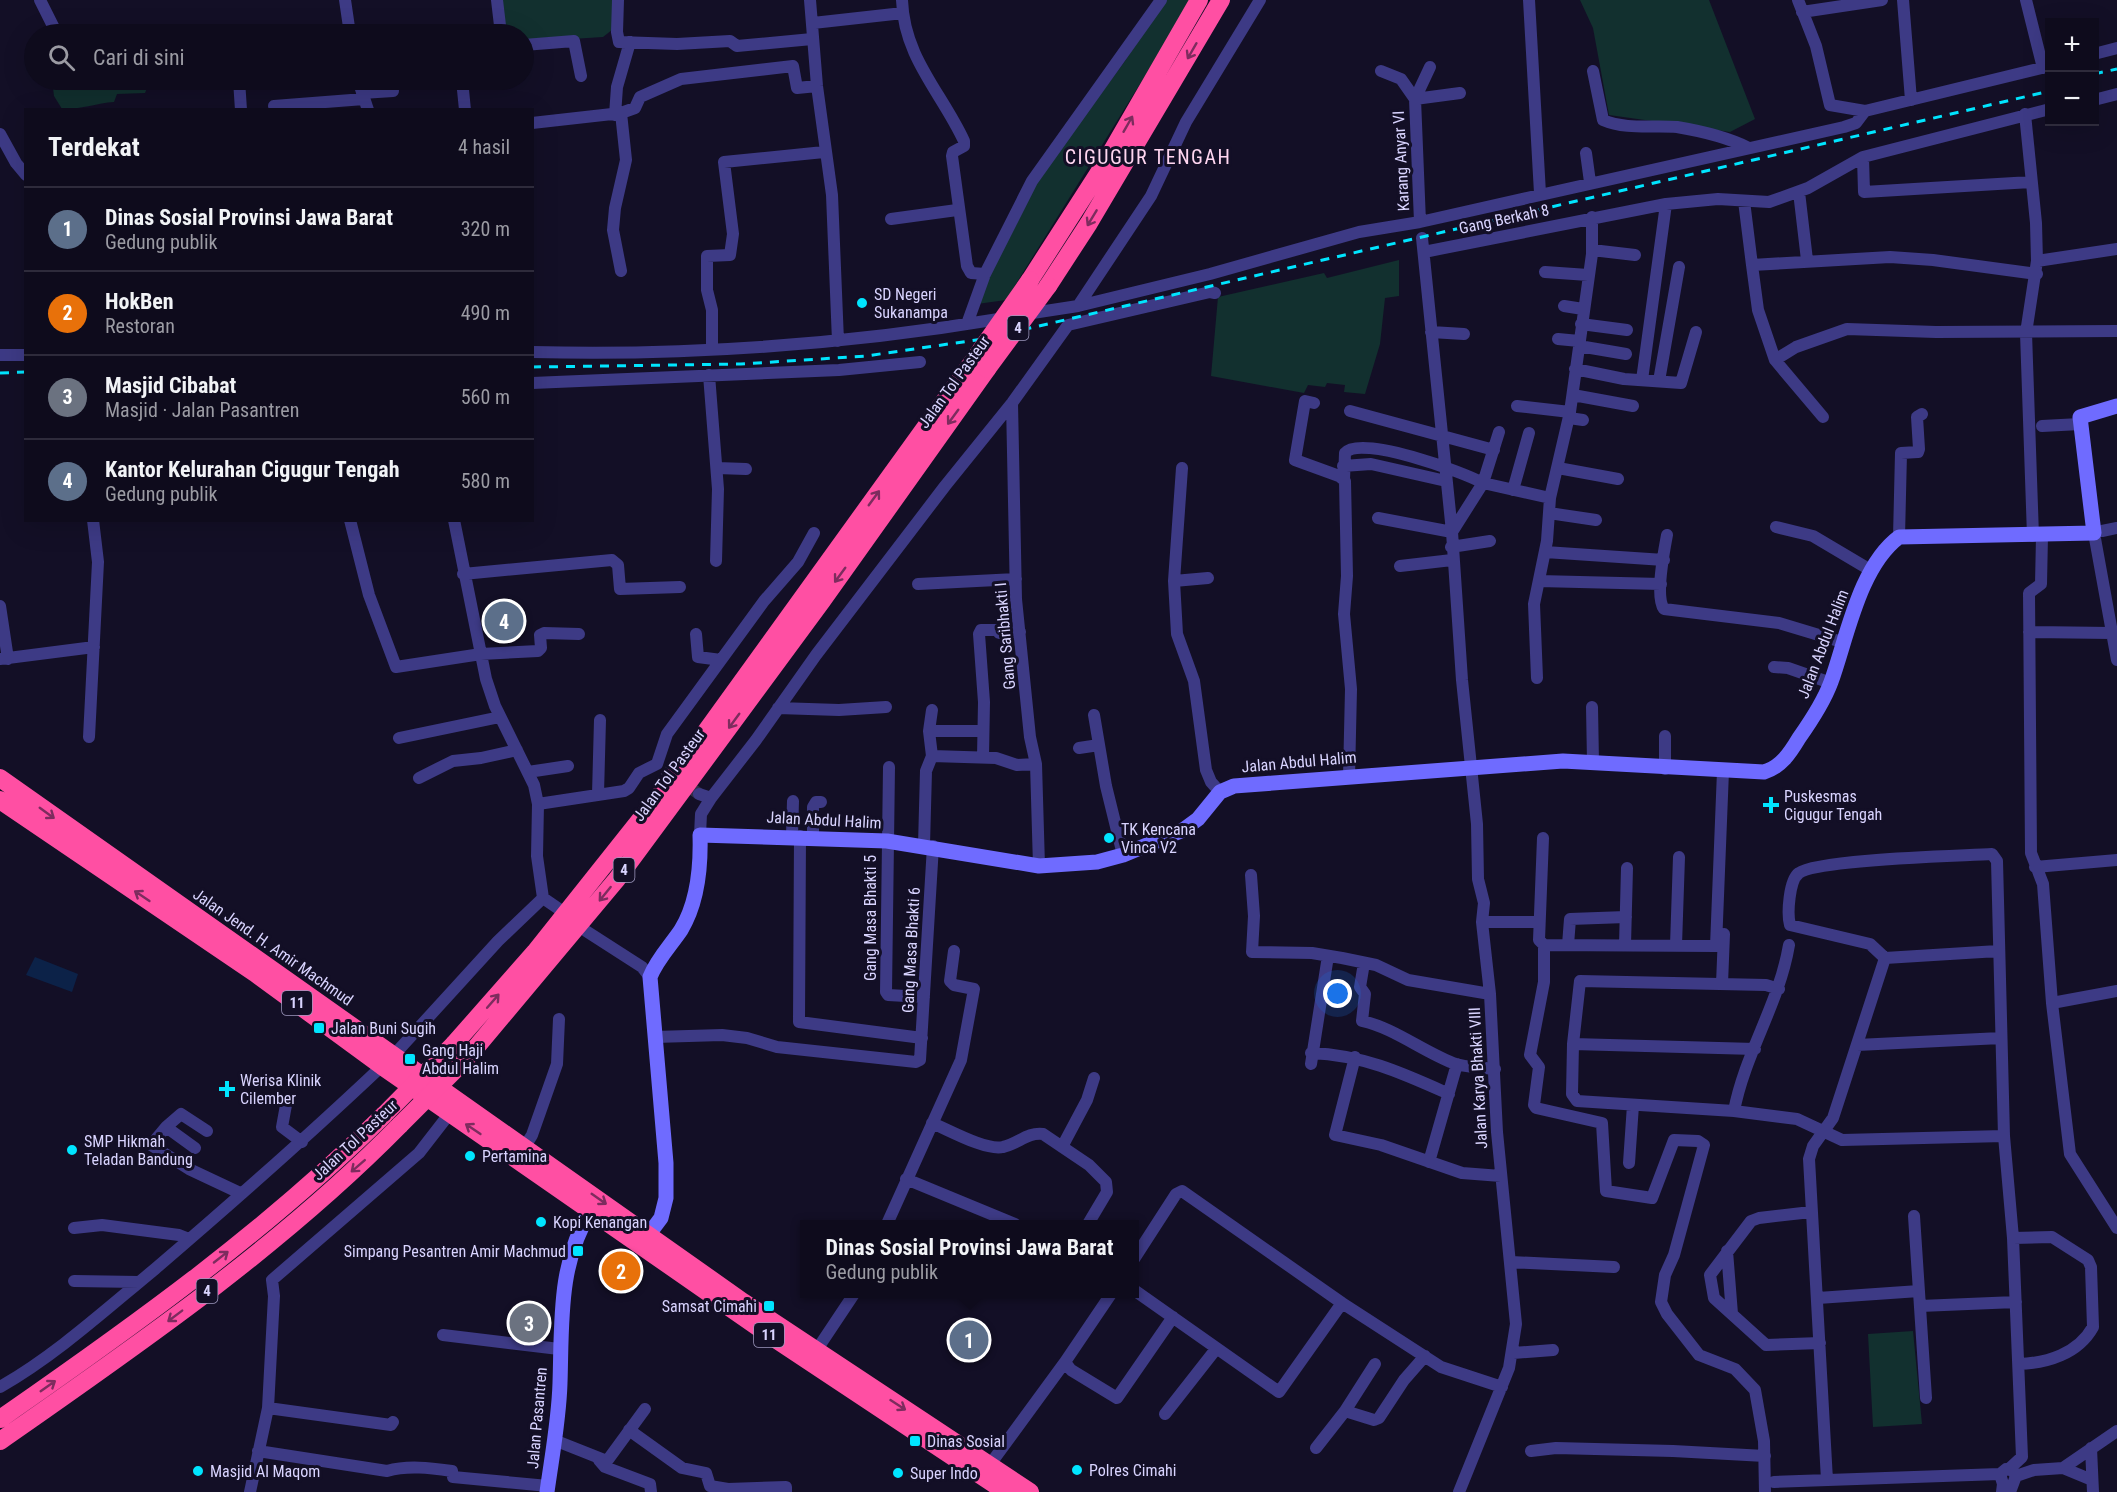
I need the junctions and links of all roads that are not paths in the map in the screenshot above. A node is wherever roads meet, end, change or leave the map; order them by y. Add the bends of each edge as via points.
1 (40, 0) edge
2 (345, 0) edge
3 (497, 0) edge
4 (618, 0) edge
5 (810, 0) edge
6 (902, 0) edge
7 (1161, 0) edge
8 (1199, 0) edge
9 (1221, 0) edge
10 (1260, 0) edge
11 (1529, 0) edge
12 (1882, 0) edge
13 (1903, 0) edge
14 (2026, 0) edge
15 (1800, 6) edge
16 (903, 13) junction
17 (813, 23) junction
18 (52, 24) edge
19 (349, 24) edge
20 (500, 24) edge
21 (812, 39) junction
22 (630, 42) junction
23 (534, 44) edge
24 (2117, 48) edge
25 (2099, 53) edge
26 (2045, 64) edge
27 (1430, 67) dead end
28 (2045, 67) edge
29 (1381, 71) dead end
30 (1593, 71) dead end
31 (581, 76) dead end
32 (817, 86) junction
33 (240, 90) edge
34 (463, 90) edge
35 (393, 91) dead end
36 (1460, 93) dead end
37 (2117, 94) edge
38 (2099, 98) edge
39 (1415, 99) junction
40 (1911, 100) junction
41 (365, 101) edge
42 (274, 106) dead end
43 (241, 108) edge
44 (465, 108) edge
45 (1865, 111) junction
46 (2045, 111) edge
47 (618, 114) junction
48 (2025, 114) junction
49 (534, 123) edge
50 (0, 134) edge
51 (1749, 148) junction
52 (824, 152) junction
53 (1586, 153) dead end
54 (1863, 157) junction
55 (24, 172) edge
56 (1590, 182) junction
57 (2031, 182) junction
58 (1798, 192) junction
59 (1540, 193) junction
60 (1744, 201) junction
61 (1666, 204) junction
62 (957, 210) junction
63 (1592, 217) junction
64 (891, 219) dead end
65 (1420, 222) junction
66 (1422, 238) dead end
67 (2117, 249) edge
68 (1592, 250) junction
69 (1424, 252) junction
70 (1635, 255) dead end
71 (1807, 260) junction
72 (2037, 261) junction
73 (1752, 265) junction
74 (1678, 267) dead end
75 (621, 271) dead end
76 (1545, 272) dead end
77 (985, 274) junction
78 (2037, 274) junction
79 (1588, 275) junction
80 (1215, 293) dead end
81 (1078, 306) junction
82 (1564, 306) dead end
83 (1583, 309) junction
84 (967, 324) junction
85 (1581, 324) junction
86 (1627, 330) dead end
87 (2117, 331) edge
88 (1431, 332) junction
89 (1696, 332) dead end
90 (2026, 333) junction
91 (1464, 334) dead end
92 (1558, 339) dead end
93 (838, 341) junction
94 (1579, 344) junction
95 (712, 349) junction
96 (534, 352) edge
97 (1626, 354) dead end
98 (0, 355) edge
99 (24, 355) edge
100 (1775, 360) junction
101 (920, 362) dead end
102 (980, 365) junction
103 (1575, 369) junction
104 (709, 375) junction
105 (1642, 380) junction
106 (1659, 381) junction
107 (534, 383) edge
108 (1573, 395) junction
109 (1012, 403) junction
110 (1314, 403) dead end
111 (1517, 406) dead end
112 (1633, 406) dead end
113 (2117, 406) edge
114 (1350, 411) dead end
115 (1922, 414) dead end
116 (1570, 415) junction
117 (1823, 417) dead end
118 (1583, 420) dead end
119 (2080, 424) junction
120 (2042, 426) dead end
121 (1499, 432) dead end
122 (1529, 433) dead end
123 (1442, 436) junction
124 (1494, 450) junction
125 (1344, 466) junction
126 (1445, 466) junction
127 (717, 468) junction
128 (1182, 468) dead end
129 (1558, 468) junction
130 (746, 469) dead end
131 (1618, 479) dead end
132 (1344, 480) junction
133 (1446, 481) junction
134 (1483, 483) junction
135 (1513, 490) junction
136 (1550, 498) junction
137 (1549, 513) junction
138 (1378, 518) dead end
139 (1596, 520) dead end
140 (93, 522) edge
141 (351, 522) edge
142 (454, 522) edge
143 (1776, 527) dead end
144 (2117, 528) edge
145 (1452, 532) junction
146 (2098, 532) junction
147 (814, 533) dead end
148 (1667, 535) dead end
149 (2037, 536) junction
150 (1899, 537) junction
151 (1490, 542) dead end
152 (1452, 547) junction
153 (1545, 552) junction
154 (1452, 560) junction
155 (1664, 560) junction
156 (716, 561) dead end
157 (1400, 566) dead end
158 (1872, 571) junction
159 (463, 574) junction
160 (1208, 578) dead end
161 (1016, 579) junction
162 (1539, 580) junction
163 (1174, 581) junction
164 (918, 584) dead end
165 (1661, 584) junction
166 (680, 587) dead end
167 (0, 606) edge
168 (1020, 632) junction
169 (2029, 632) junction
170 (2112, 633) junction
171 (579, 634) dead end
172 (696, 634) dead end
173 (1842, 642) junction
174 (94, 647) junction
175 (481, 654) junction
176 (4, 659) edge
177 (721, 660) junction
178 (2117, 660) edge
179 (1774, 667) dead end
180 (761, 669) junction
181 (1537, 678) dead end
182 (1831, 683) junction
183 (885, 707) dead end
184 (1592, 707) dead end
185 (778, 708) junction
186 (932, 710) dead end
187 (1094, 716) dead end
188 (500, 717) junction
189 (600, 720) dead end
190 (929, 731) junction
191 (983, 731) junction
192 (89, 736) dead end
193 (1665, 736) dead end
194 (399, 738) dead end
195 (1099, 745) junction
196 (1079, 748) dead end
197 (517, 750) junction
198 (932, 756) junction
199 (983, 757) junction
200 (1593, 762) junction
201 (1036, 764) junction
202 (568, 766) dead end
203 (1469, 766) junction
204 (889, 767) dead end
205 (1665, 769) junction
206 (528, 772) junction
207 (1349, 777) junction
208 (1727, 777) junction
209 (419, 778) dead end
210 (1, 783) edge
211 (1220, 792) junction
212 (598, 794) junction
213 (0, 800) edge
214 (793, 801) dead end
215 (821, 802) dead end
216 (538, 804) junction
217 (700, 835) junction
218 (802, 836) junction
219 (1543, 838) dead end
220 (887, 841) junction
221 (929, 846) junction
222 (1123, 855) junction
223 (1679, 857) dead end
224 (2117, 860) edge
225 (1039, 866) junction
226 (2035, 867) junction
227 (1627, 868) dead end
228 (1251, 875) dead end
229 (543, 897) junction
230 (559, 909) dead end
231 (1626, 917) junction
232 (1482, 921) junction
233 (1539, 922) junction
234 (586, 931) dead end
235 (1544, 945) junction
236 (1568, 945) junction
237 (1625, 945) junction
238 (1676, 945) junction
239 (1789, 945) dead end
240 (954, 951) dead end
241 (1998, 951) junction
242 (1328, 956) junction
243 (1885, 958) junction
244 (1364, 963) junction
245 (650, 977) junction
246 (1722, 984) junction
247 (1779, 989) junction
248 (2117, 991) edge
249 (1490, 994) junction
250 (924, 997) junction
251 (2052, 1003) junction
252 (559, 1018) dead end
253 (655, 1037) junction
254 (922, 1038) junction
255 (2001, 1038) junction
256 (1573, 1044) junction
257 (1857, 1046) junction
258 (1755, 1049) junction
259 (1355, 1057) junction
260 (388, 1061) junction
261 (1456, 1065) junction
262 (1495, 1069) junction
263 (1094, 1078) dead end
264 (1449, 1094) junction
265 (286, 1105) dead end
266 (1633, 1105) junction
267 (1734, 1111) junction
268 (450, 1113) junction
269 (932, 1123) junction
270 (166, 1127) junction
271 (207, 1131) dead end
272 (1824, 1132) junction
273 (2004, 1136) junction
274 (302, 1142) junction
275 (527, 1142) junction
276 (1062, 1147) junction
277 (195, 1148) dead end
278 (1429, 1162) junction
279 (1629, 1163) dead end
280 (1501, 1176) junction
281 (906, 1179) junction
282 (240, 1193) junction
283 (591, 1210) junction
284 (1811, 1212) junction
285 (1914, 1216) dead end
286 (889, 1220) edge
287 (1005, 1220) edge
288 (1090, 1220) edge
289 (74, 1228) dead end
290 (2117, 1228) edge
291 (649, 1234) junction
292 (2013, 1238) junction
293 (189, 1239) junction
294 (1139, 1251) edge
295 (1727, 1251) junction
296 (1510, 1262) junction
297 (1614, 1268) dead end
298 (74, 1281) dead end
299 (139, 1282) junction
300 (1919, 1291) junction
301 (1139, 1293) edge
302 (851, 1298) edge
303 (1108, 1298) edge
304 (1818, 1298) junction
305 (2016, 1302) junction
306 (1342, 1303) junction
307 (1920, 1306) junction
308 (1732, 1314) junction
309 (1173, 1317) junction
310 (443, 1335) dead end
311 (1820, 1343) junction
312 (559, 1348) junction
313 (1216, 1349) junction
314 (1552, 1350) dead end
315 (816, 1351) junction
316 (1513, 1353) junction
317 (1425, 1356) junction
318 (1065, 1362) junction
319 (1375, 1364) dead end
320 (2019, 1364) junction
321 (0, 1388) edge
322 (1502, 1388) junction
323 (1926, 1398) dead end
324 (268, 1408) junction
325 (645, 1409) dead end
326 (1345, 1411) junction
327 (1165, 1414) dead end
328 (0, 1419) edge
329 (393, 1422) dead end
330 (629, 1430) junction
331 (2117, 1431) edge
332 (554, 1440) junction
333 (0, 1441) edge
334 (1316, 1448) dead end
335 (2091, 1448) junction
336 (258, 1451) junction
337 (1531, 1451) dead end
338 (1765, 1456) junction
339 (2022, 1456) junction
340 (598, 1459) junction
341 (2062, 1468) junction
342 (2034, 1470) junction
343 (985, 1471) junction
344 (1827, 1480) junction
345 (1774, 1482) dead end
346 (2007, 1482) edge
347 (2093, 1486) edge
348 (548, 1489) edge
349 (250, 1492) edge
350 (651, 1492) edge
351 (786, 1492) edge
352 (1006, 1492) edge
353 (1030, 1492) edge
354 (1459, 1492) edge
355 (1765, 1492) edge

1 - 18 street
2 - 19 street
3 - 20 street
4 - 22 street via 617,40
5 - 17 street
6 - 16 street
7 - 77 street via 1032,181
102 -> 8 highway, Jalan Tol Pasteur / 4, bridge via 1105,163
9 -> 102 highway, Jalan Tol Pasteur / 4, bridge via 1048,286
10 - 81 street via 1186,122 1151,196
11 - 59 street
12 - 15 street
13 - 40 street
14 - 26 street
15 - 45 street via 1816,46 1830,105
16 - 17 street
16 - 62 street via 920,68 964,141 964,146 951,156
17 - 21 street
21 - 22 street via 737,46 730,41
21 - 32 street
22 - 47 street via 617,87
23 - 31 street via 574,41
24 - 25 street
27 - 39 street
28 - 40 street
29 - 39 street via 1401,79
30 - 51 street via 1603,120 1677,128
32 - 47 street via 796,88 793,66 681,79 640,97 635,108
32 - 52 street
33 - 43 street
34 - 44 street
35 - 41 street
36 - 39 street
37 - 38 street
39 - 65 street, Karang Anyar VI
40 - 45 street
41 - 42 street
45 - 51 street via 1856,123 1844,127
46 - 48 street, Gang Berkah 8
47 - 49 street
47 - 75 street via 626,160 613,230
48 - 54 street, Gang Berkah 8
48 - 57 street
50 - 55 street
51 - 56 street
52 - 93 street via 832,195
52 - 95 street via 724,162 732,249 730,255 707,256
53 - 56 street
54 - 57 street via 1864,197
54 - 58 street, Gang Berkah 8
56 - 59 street
57 - 72 street
58 - 60 street, Gang Berkah 8 via 1769,202
58 - 71 street
59 - 65 street
60 - 61 street, Gang Berkah 8
60 - 73 street
61 - 63 street, Gang Berkah 8
61 - 105 street
62 - 64 street
62 - 77 street via 967,266 971,273
63 - 68 street
63 - 69 street, Gang Berkah 8
65 - 81 street via 1359,231 1210,274
66 - 69 street, Jalan Karya Bhakti VIII
67 - 72 street
68 - 70 street
68 - 79 street
69 - 88 street, Jalan Karya Bhakti VIII
71 - 73 street
71 - 78 street via 1917,258
72 - 78 street
73 - 100 street via 1758,310
74 - 106 street
76 - 79 street
77 - 84 street
78 - 90 street
79 - 83 street
80 - 109 street via 1210,291 1068,325
81 - 84 street
82 - 83 street
83 - 85 street
84 - 93 street
85 - 86 street
85 - 94 street
87 - 90 street
88 - 91 street
88 - 123 street, Jalan Karya Bhakti VIII
89 - 106 street via 1683,382
90 - 100 street via 1847,329 1796,347
90 - 149 street
92 - 94 street
93 - 95 street
94 - 97 street
94 - 103 street
95 - 96 street
98 - 99 street
100 - 117 street
101 - 104 street via 839,370
102 - 180 highway, Jalan Tol Pasteur / 4
103 - 105 street
103 - 108 street
104 - 107 street
104 - 127 street
105 - 106 street
108 - 112 street
108 - 116 street
109 - 161 street, Gang Saribhakti I
109 - 185 street
110 - 132 street via 1305,401 1295,460
111 - 116 street
113 - 119 street via 2083,415
114 - 123 street
115 - 150 street via 1917,417 1918,452 1901,453
116 - 118 street
116 - 129 street
119 - 120 street
119 - 146 street
121 - 124 street
122 - 135 street
123 - 124 street
123 - 126 street, Jalan Karya Bhakti VIII
124 - 134 street
125 - 126 street via 1347,450 1354,448 1376,449
125 - 132 street
125 - 133 street via 1371,464
126 - 133 street, Jalan Karya Bhakti VIII
126 - 134 street
127 - 130 street
127 - 156 street
128 - 163 street
129 - 131 street
129 - 136 street
132 - 207 street via 1344,614 1351,689
133 - 145 street, Jalan Karya Bhakti VIII
134 - 135 street
134 - 145 street
135 - 136 street
136 - 137 street
137 - 139 street
137 - 153 street
138 - 145 street
140 - 174 street via 98,562
141 - 175 street via 369,595 396,667
142 - 159 street
143 - 158 street via 1812,536
144 - 146 street
145 - 152 street, Jalan Karya Bhakti VIII
146 - 149 street
146 - 170 street
147 - 177 street via 798,562
148 - 155 street
149 - 150 street
149 - 169 street via 2042,584 2030,593
150 - 158 street, Jalan Abdul Halim
151 - 152 street
152 - 154 street, Jalan Karya Bhakti VIII
153 - 155 street
153 - 162 street
154 - 157 street
154 - 203 street, Jalan Karya Bhakti VIII
155 - 165 street
158 - 173 street, Jalan Abdul Halim
159 - 166 street via 612,560 618,565 620,589
159 - 175 street
160 - 163 street
161 - 164 street
161 - 168 street, Gang Saribhakti I
162 - 165 street
162 - 181 street via 1533,620
163 - 211 street via 1177,634 1194,681 1206,770 1210,782
165 - 173 street via 1664,609 1779,623
167 - 176 street
168 - 191 street via 985,630 979,634
168 - 201 street, Gang Saribhakti I
169 - 170 street
169 - 226 street via 2029,812
170 - 178 street
171 - 175 street via 542,633 539,650
172 - 177 street via 698,657
173 - 182 street, Jalan Abdul Halim
174 - 176 street
174 - 192 street
175 - 188 street
177 - 212 street via 668,735 660,766 639,773 624,791
179 - 182 street
328 -> 180 highway, Jalan Tol Pasteur / 4, bridge via 89,1357 269,1220 384,1115 536,952
180 -> 333 highway, Jalan Tol Pasteur / 4, bridge via 617,879 468,1057 370,1156 238,1267
182 - 208 street, Jalan Abdul Halim via 1779,764 1764,772
183 - 185 street
184 - 200 street
185 - 217 street via 705,796
186 - 190 street, Gang Masa Bhakti 6
187 - 195 street
188 - 194 street
188 - 197 street
189 - 212 street
190 - 191 street
190 - 198 street, Gang Masa Bhakti 6
191 - 199 street
193 - 205 street
195 - 196 street
195 - 222 street
197 - 206 street
197 - 209 street via 453,761
198 - 199 street
198 - 221 street, Gang Masa Bhakti 6 via 927,771
199 - 201 street via 1005,759 1017,765
200 - 203 street, Jalan Abdul Halim
200 - 205 street, Jalan Abdul Halim
201 - 225 street, Gang Saribhakti I
202 - 206 street
203 - 207 street, Jalan Abdul Halim
203 - 232 street, Jalan Karya Bhakti VIII via 1477,824 1478,879 1484,903
204 - 220 street
205 - 208 street, Jalan Abdul Halim
206 - 216 street
207 - 211 street, Jalan Abdul Halim via 1248,784
208 - 238 street via 1717,944
208 - 246 street
210 -> 260 highway, Jalan Jend. H. Amir Machmud / 11
211 - 222 street, Jalan Abdul Halim via 1191,825
212 - 216 street
260 -> 213 highway, Jalan Jend. H. Amir Machmud / 11
214 - 218 street
215 - 218 street via 813,807
216 - 229 street via 537,856
217 - 218 street, Jalan Abdul Halim
217 - 245 street via 700,869 691,906 682,928
218 - 220 street, Jalan Abdul Halim
218 - 254 street via 799,1022
219 - 233 street
220 - 221 street, Jalan Abdul Halim
220 - 250 street, Gang Masa Bhakti 5 via 886,992
221 - 225 street, Jalan Abdul Halim
221 - 250 street, Gang Masa Bhakti 6
222 - 225 street, Jalan Abdul Halim via 1097,862
223 - 238 street
224 - 226 street
226 - 251 street via 2043,884
227 - 231 street
228 - 242 street via 1252,952
229 - 230 street
229 - 260 street
231 - 236 street via 1570,919
231 - 237 street
232 - 233 street
232 - 249 street, Jalan Karya Bhakti VIII
233 - 235 street via 1539,940
234 - 245 street via 642,967
235 - 236 street
235 - 338 street via 1544,982 1530,1055 1539,1067 1535,1108 1602,1123 1606,1191 1652,1198 1674,1140 1704,1145 1663,1285 1662,1308 1699,1355 1735,1369 1755,1390
236 - 237 street
237 - 238 street
239 - 247 street
240 - 269 street via 950,981 974,989 962,1060
241 - 243 street
241 - 243 street via 1996,861 1992,854 1838,864 1801,871 1795,876 1790,925 1870,944
241 - 255 street
242 - 244 street
242 - 259 street via 1311,1058
243 - 257 street
244 - 249 street via 1408,980
244 - 261 street via 1360,987 1365,994 1362,1021
245 - 253 street
246 - 247 street
246 - 256 street via 1585,980 1578,986
247 - 258 street
248 - 251 street
249 - 262 street, Jalan Karya Bhakti VIII
250 - 254 street, Gang Masa Bhakti 6
251 - 290 street via 2070,1154
252 - 275 street via 557,1064
253 - 254 street, Gang Masa Bhakti 6 via 722,1035 777,1047 916,1062 922,1056
253 - 291 street via 666,1198 661,1218
255 - 257 street
255 - 273 street
256 - 258 street
256 - 266 street via 1574,1098
257 - 272 street via 1833,1118
258 - 267 street via 1739,1083
259 - 264 street
259 - 278 street via 1335,1135 1381,1145
260 - 268 highway, Jalan Jend. H. Amir Machmud / 11
260 - 274 street
260 - 275 highway, Jalan Jend. H. Amir Machmud / 11
261 - 262 street
261 - 264 street
262 - 280 street, Jalan Karya Bhakti VIII
263 - 276 street
264 - 278 street
265 - 274 street via 282,1127
266 - 267 street
266 - 279 street
267 - 272 street via 1797,1119
283 -> 268 highway, Jalan Jend. H. Amir Machmud / 11
268 - 324 street via 418,1153 272,1280
269 - 276 street via 991,1147 1007,1146 1036,1133
269 - 281 street
270 - 271 street via 181,1114
270 - 277 street
270 - 282 street via 151,1144 154,1148
272 - 273 street via 1842,1140
272 - 284 street via 1809,1159
273 - 292 street
274 - 282 street
275 -> 291 highway, Jalan Jend. H. Amir Machmud / 11
276 - 288 street via 1103,1177 1108,1186
278 - 280 street via 1462,1173
280 - 296 street, Jalan Karya Bhakti VIII
281 - 286 street
281 - 287 street
282 - 293 street
283 - 312 street, Jalan Pasantren via 572,1251 561,1310
283 - 343 highway, Jalan Jend. H. Amir Machmud / 11 via 768,1335
284 - 295 street via 1751,1221
284 - 304 street
285 - 300 street
289 - 293 street via 102,1225
291 - 315 highway, Jalan Jend. H. Amir Machmud / 11
292 - 305 street
292 - 320 street via 2059,1239 2083,1255 2091,1267 2093,1327 2089,1334 2061,1356
293 - 299 street
294 - 306 street via 1176,1194 1182,1191
295 - 308 street
295 - 308 street via 1710,1275 1714,1298
296 - 297 street
296 - 316 street, Jalan Karya Bhakti VIII via 1516,1324
298 - 299 street
299 - 321 street via 30,1369
300 - 304 street
300 - 307 street
301 - 309 street
302 - 315 street
303 - 318 street
304 - 311 street
305 - 307 street
305 - 320 street
306 - 313 street via 1279,1392
306 - 317 street
307 - 323 street
308 - 311 street via 1766,1345
309 - 313 street
309 - 318 street via 1117,1398 1071,1370
310 - 312 street
311 - 344 street
312 - 332 street, Jalan Pasantren
313 - 327 street
314 - 316 street
315 -> 343 highway, Jalan Jend. H. Amir Machmud / 11
316 - 322 street, Jalan Karya Bhakti VIII
317 - 322 street via 1441,1367
317 - 326 street via 1379,1418
318 - 343 street
319 - 326 street
320 - 339 street
322 - 354 street, Jalan Karya Bhakti VIII
324 - 329 street via 391,1425
324 - 336 street
325 - 330 street
326 - 334 street
330 - 340 street via 608,1460
330 - 351 street via 682,1468 706,1473 710,1486 786,1487
331 - 335 street
332 - 340 street
332 - 348 street, Jalan Pasantren
335 - 341 street
335 - 347 street
336 - 348 street via 387,1471 401,1466 452,1471 453,1477
336 - 349 street
337 - 338 street via 1556,1448
338 - 355 street
339 - 342 street
339 - 346 street
340 - 350 street via 605,1467 650,1484
341 - 342 street
341 - 347 street
342 - 346 street
343 - 352 highway, Jalan Jend. H. Amir Machmud / 11
343 - 353 highway, Jalan Jend. H. Amir Machmud / 11
344 - 345 street
344 - 346 street

